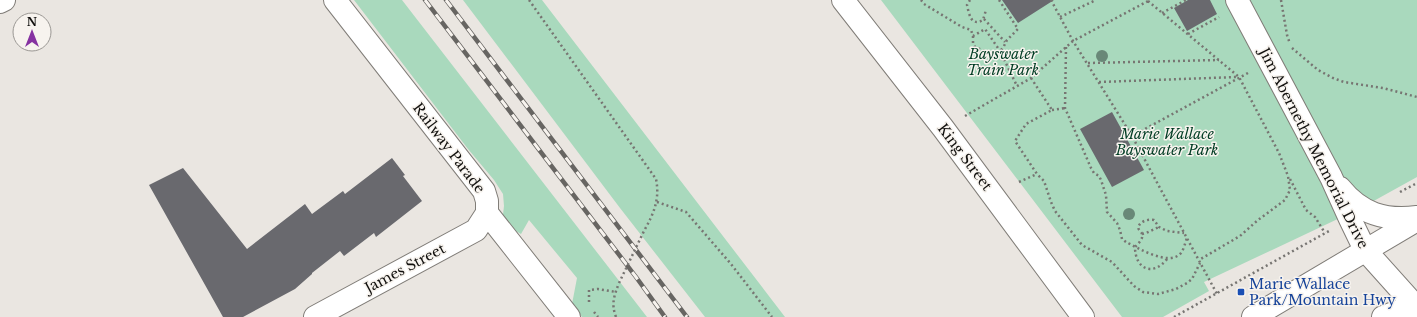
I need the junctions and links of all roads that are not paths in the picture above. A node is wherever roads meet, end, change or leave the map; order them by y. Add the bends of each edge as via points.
1 (4, 0) edge
2 (335, 0) edge
3 (843, 0) edge
4 (1237, 0) edge
5 (0, 2) edge
6 (1330, 177) junction
7 (488, 213) junction
8 (1417, 216) edge
9 (1417, 220) edge
10 (1366, 250) junction
11 (1416, 305) edge
12 (315, 317) edge
13 (569, 317) edge
14 (1083, 317) edge
15 (1253, 317) edge
16 (1383, 317) edge
17 (1390, 317) edge

1 - 5 street
2 - 7 street, Railway Parade via 484,191 488,201
3 - 14 street, King Street via 943,128
4 - 6 street, Jim Abernethy Memorial Drive
6 - 8 street via 1344,193 1366,211 1402,219
6 - 10 street, Jim Abernethy Memorial Drive
7 - 12 street, James Street via 476,230
7 - 13 street, Railway Parade
9 - 10 street
10 - 11 street, Jim Abernethy Memorial Drive
10 - 15 street
11 - 16 street
11 - 17 street

